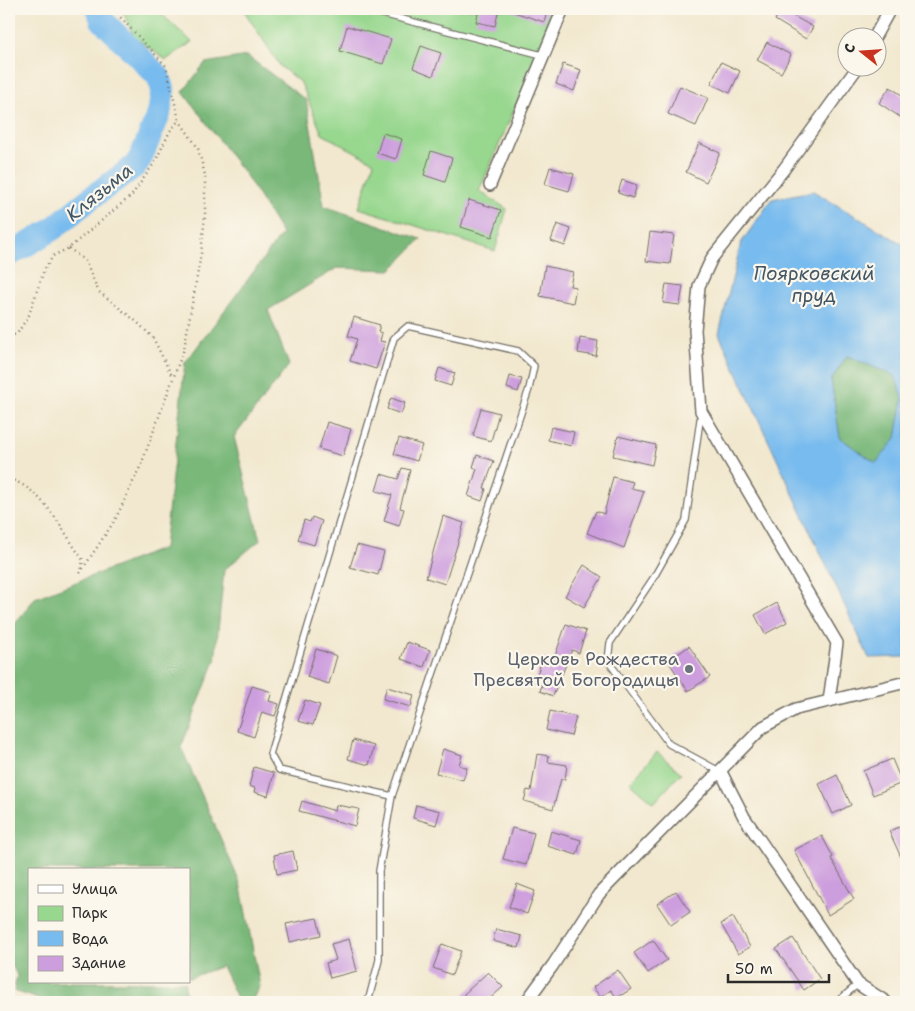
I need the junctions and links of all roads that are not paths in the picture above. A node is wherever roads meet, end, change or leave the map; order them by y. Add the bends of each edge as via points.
1 (363, 9) edge
2 (563, 9) edge
3 (890, 9) edge
4 (880, 28) edge
5 (542, 56) junction
6 (850, 78) edge
7 (490, 185) dead end
8 (701, 411) junction
9 (906, 682) edge
10 (829, 701) junction
11 (721, 772) junction
12 (392, 796) junction
13 (858, 984) junction
14 (368, 1002) edge
15 (526, 1002) edge
16 (837, 1002) edge
17 (886, 1002) edge

1 - 5 lane
2 - 5 street
3 - 4 street
5 - 7 street
6 - 8 street via 784,169 712,258 699,286 695,330
8 - 10 street via 837,643
8 - 11 lane via 686,520 654,577 610,643 608,661 670,744
9 - 10 street
10 - 11 street via 796,709 763,728
11 - 13 street via 744,817
11 - 15 street via 599,894
12 - 12 lane via 534,366 518,352 408,326 394,338 270,754 279,770
12 - 14 lane via 379,871 379,960
13 - 16 lane
13 - 17 street

